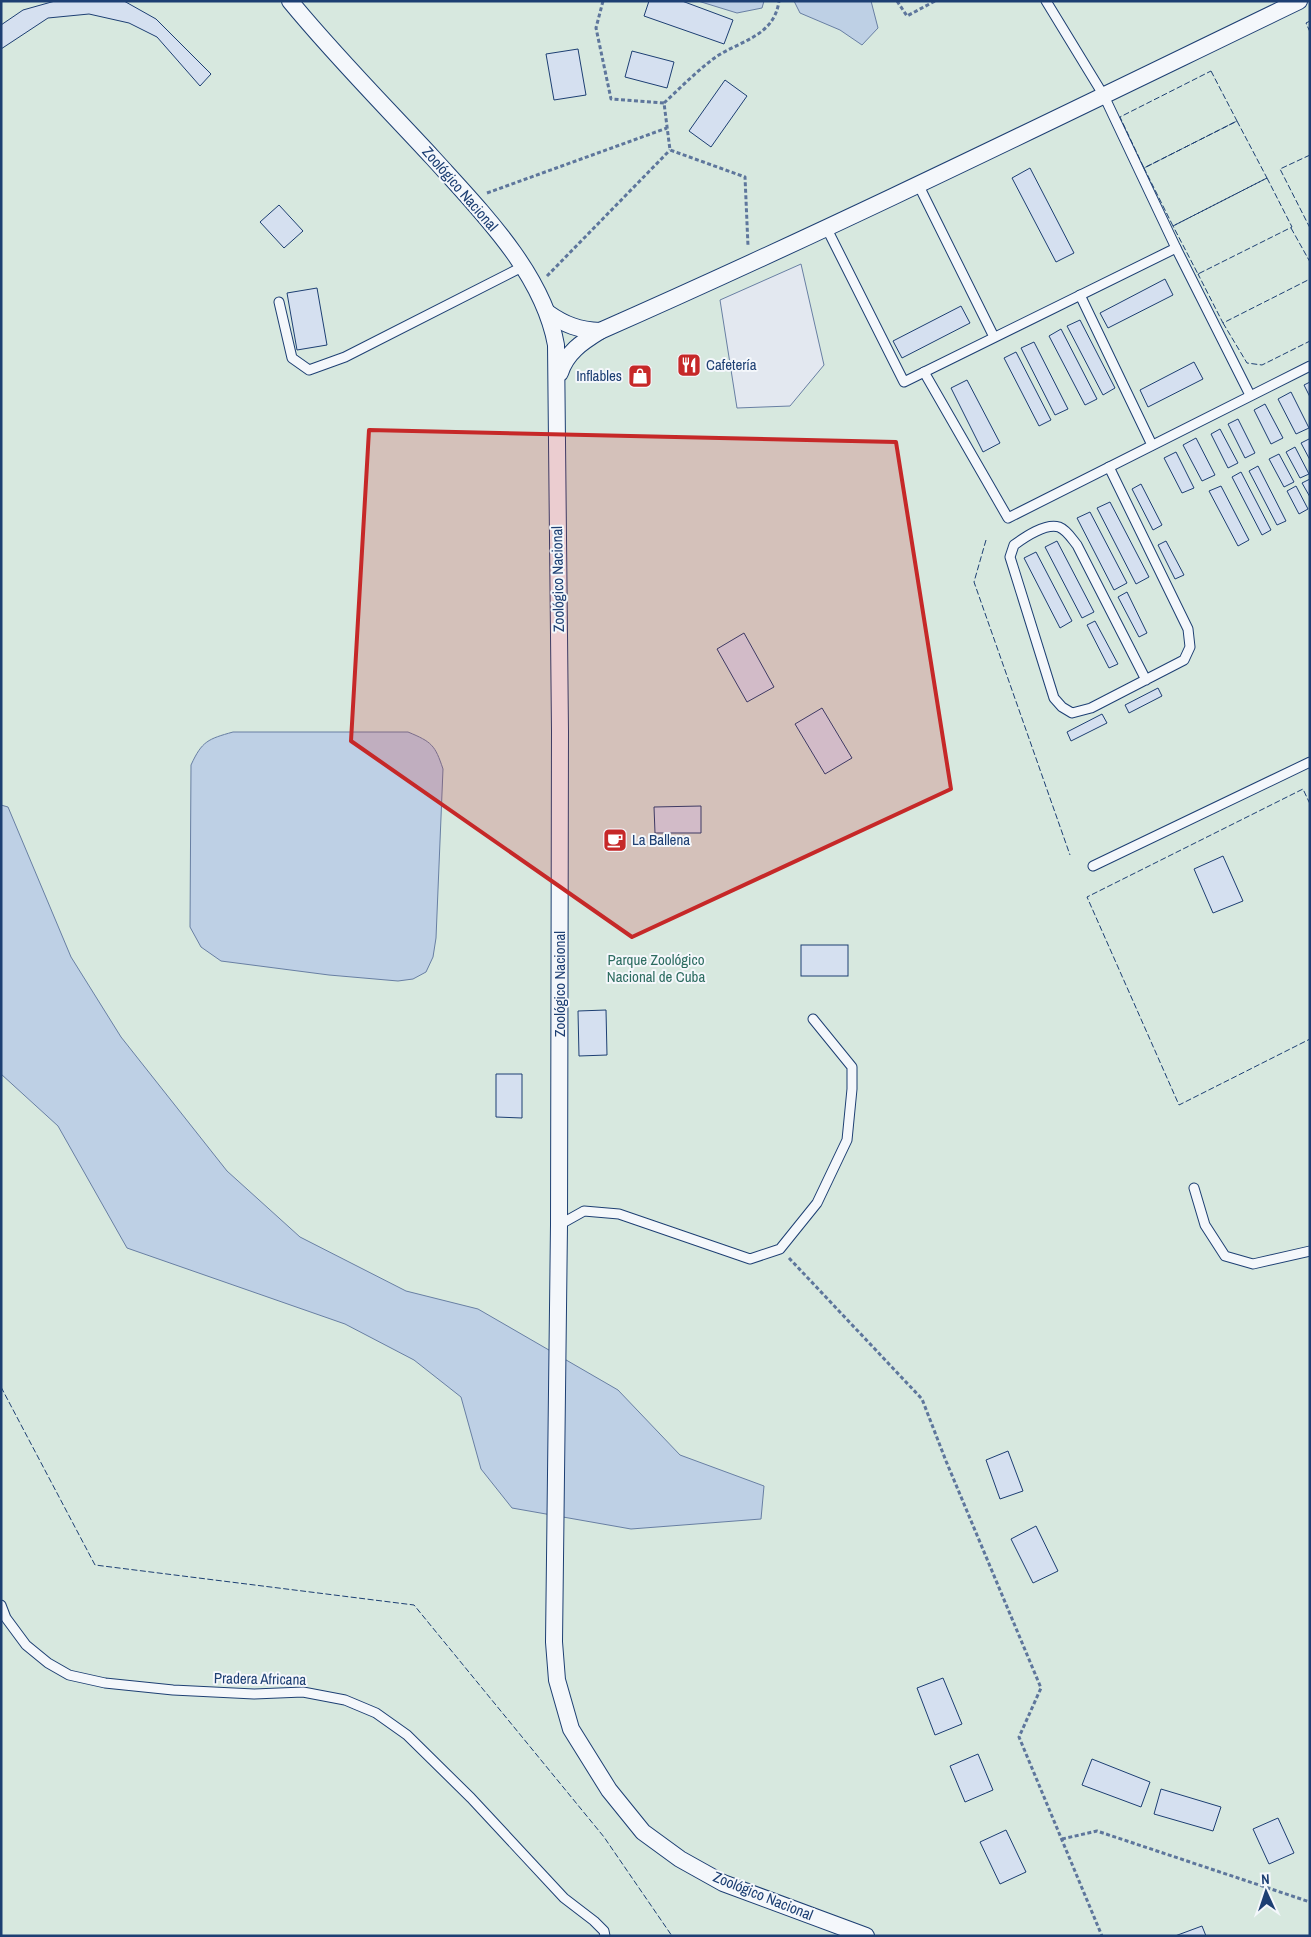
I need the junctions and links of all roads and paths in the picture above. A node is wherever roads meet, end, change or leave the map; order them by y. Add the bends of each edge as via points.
1 (290, 1) edge
2 (602, 1) edge
3 (779, 1) edge
4 (898, 1) edge
5 (935, 1) edge
6 (1046, 1) edge
7 (1297, 2) edge
8 (1104, 96) junction
9 (664, 103) junction
10 (667, 128) junction
11 (670, 150) junction
12 (918, 184) junction
13 (470, 199) junction
14 (826, 227) junction
15 (1176, 248) junction
16 (749, 264) junction
17 (522, 267) junction
18 (535, 289) junction
19 (1080, 295) junction
20 (279, 302) dead end
21 (548, 313) junction
22 (600, 331) junction
23 (994, 338) junction
24 (1310, 366) edge
25 (924, 372) junction
26 (556, 384) junction
27 (1250, 395) junction
28 (1152, 445) junction
29 (1109, 467) junction
30 (1146, 680) junction
31 (1310, 762) edge
32 (1093, 866) dead end
33 (813, 1019) dead end
34 (1194, 1188) dead end
35 (559, 1225) junction
36 (780, 1249) junction
37 (1310, 1251) edge
38 (1, 1605) edge
39 (1062, 1839) junction
40 (1310, 1902) edge
41 (605, 1936) edge
42 (866, 1936) edge
43 (1102, 1936) edge

1 - 13 street, Zoológico Nacional
2 - 9 path via 596,28 612,99
3 - 9 path via 777,14 756,37 714,58
4 - 5 path via 907,16
6 - 8 lane
7 - 8 street
8 - 12 street
8 - 15 lane
9 - 10 path
10 - 11 path
10 - 13 path
11 - 16 path via 745,178
11 - 18 path
12 - 14 street
12 - 23 lane
13 - 17 street, Zoológico Nacional
14 - 16 street
14 - 25 lane via 904,382
15 - 19 lane
15 - 27 lane
16 - 22 street
17 - 18 street, Zoológico Nacional
17 - 20 lane via 345,356 309,370 292,358
18 - 21 street, Zoológico Nacional
19 - 23 lane
19 - 28 lane
21 - 22 street via 571,327
21 - 26 street, Zoológico Nacional via 556,346
22 - 26 street via 568,355
23 - 25 lane
24 - 27 lane
25 - 29 lane via 1008,518
26 - 35 street, Zoológico Nacional via 560,731
27 - 28 lane
28 - 29 lane
29 - 30 lane via 1188,629 1190,647 1184,660
30 - 30 lane via 1091,708 1072,714 1062,707 1054,698 1014,571 1010,557 1014,545 1044,528 1058,527 1066,532 1077,545
31 - 32 lane
33 - 36 lane via 852,1068 847,1140 817,1203
34 - 37 lane via 1205,1224 1225,1256 1253,1264
35 - 36 lane via 584,1211 620,1214 750,1259
35 - 42 street, Zoológico Nacional via 554,1642 557,1680 571,1729 609,1790 643,1832 680,1859 723,1883
36 - 39 path via 922,1399 1041,1688 1019,1737
38 - 41 lane, Pradera Africana via 6,1618 26,1645 69,1675 105,1683 173,1690 254,1694 303,1692 345,1700 376,1713 407,1735 564,1898 604,1931
39 - 40 path via 1097,1831
39 - 43 path

